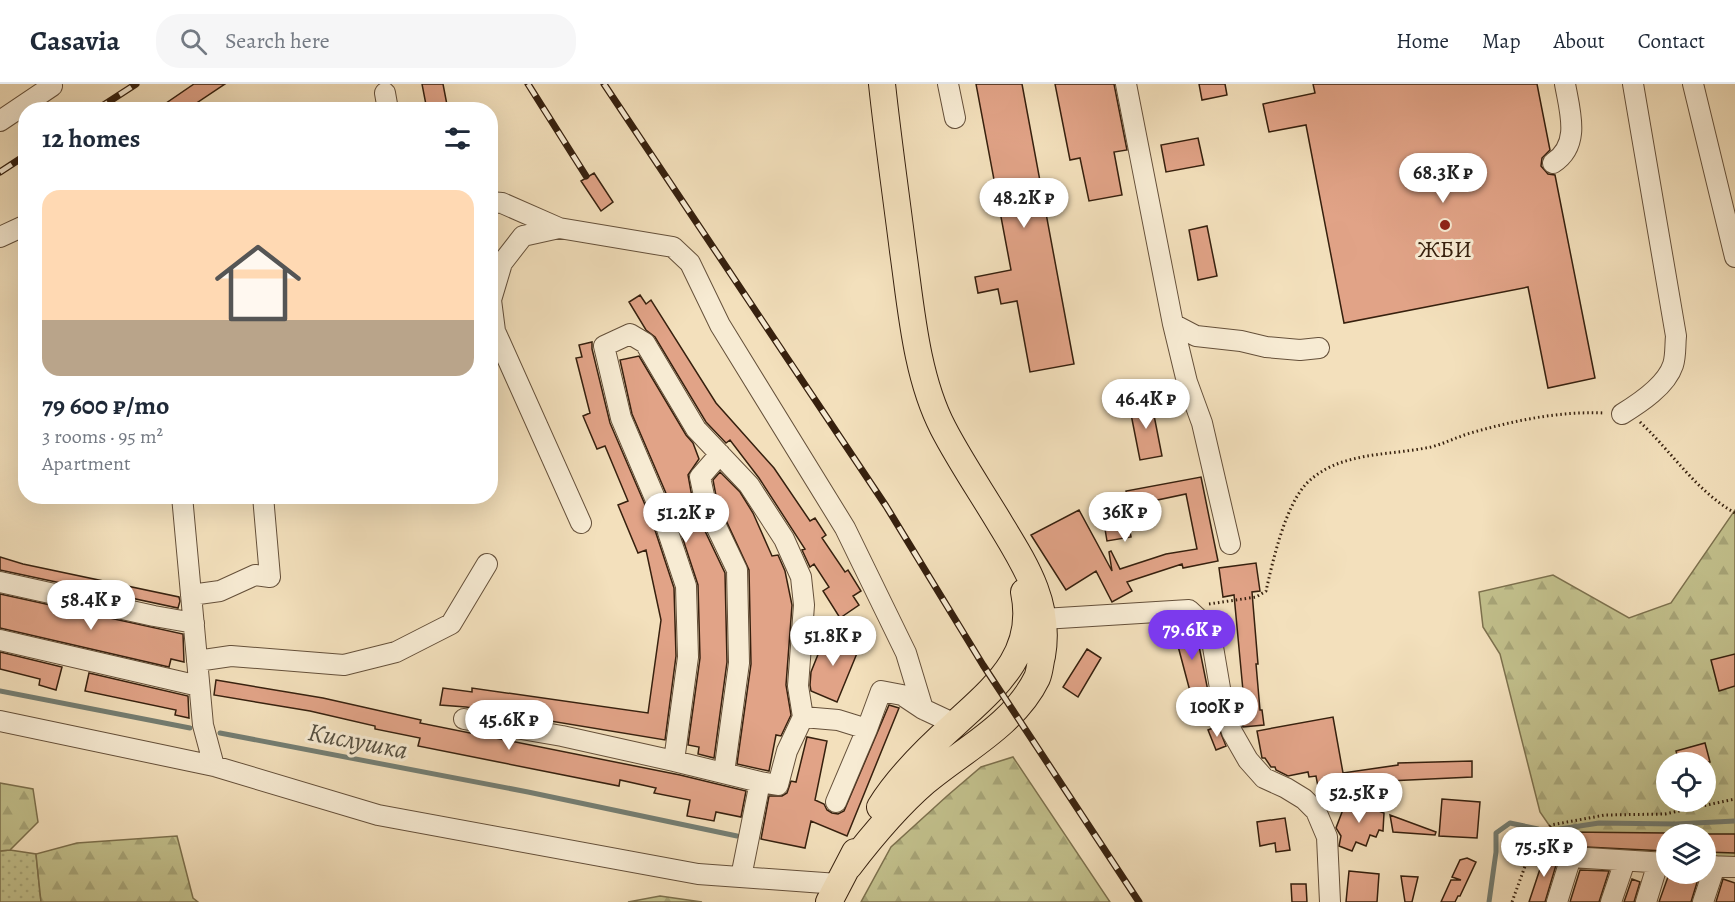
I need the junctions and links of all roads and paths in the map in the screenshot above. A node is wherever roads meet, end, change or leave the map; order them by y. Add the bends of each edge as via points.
1 (882, 84) edge
2 (948, 84) edge
3 (1126, 84) edge
4 (1565, 84) edge
5 (1633, 84) edge
6 (1693, 84) edge
7 (52, 86) edge
8 (28, 102) edge
9 (18, 109) edge
10 (955, 118) dead end
11 (0, 121) edge
12 (1553, 163) dead end
13 (498, 203) edge
14 (559, 228) junction
15 (18, 229) edge
16 (0, 237) edge
17 (1735, 257) edge
18 (498, 276) edge
19 (1173, 324) junction
20 (498, 338) edge
21 (1319, 348) dead end
22 (1622, 414) junction
23 (720, 454) junction
24 (183, 504) edge
25 (264, 504) edge
26 (1735, 513) edge
27 (581, 523) dead end
28 (1230, 544) dead end
29 (1014, 547) junction
30 (488, 564) dead end
31 (0, 582) edge
32 (191, 595) junction
33 (1189, 610) junction
34 (1043, 619) junction
35 (194, 623) junction
36 (0, 640) edge
37 (197, 661) junction
38 (199, 686) junction
39 (923, 709) junction
40 (803, 717) junction
41 (464, 719) dead end
42 (0, 721) edge
43 (955, 724) junction
44 (867, 729) junction
45 (674, 761) junction
46 (214, 766) junction
47 (723, 773) junction
48 (760, 782) junction
49 (1735, 799) edge
50 (836, 802) dead end
51 (1625, 861) junction
52 (1656, 863) edge
53 (1716, 866) edge
54 (1735, 867) edge
55 (741, 877) junction
56 (1656, 878) edge
57 (839, 884) edge
58 (1706, 884) edge
59 (1330, 902) edge
60 (1512, 902) edge
61 (1557, 902) edge
62 (1611, 902) edge
63 (1646, 902) edge
64 (1703, 902) edge

1 - 29 main road via 910,301 929,392 942,427
2 - 10 lane
3 - 19 lane
4 - 12 lane via 1572,133 1568,148
5 - 22 lane via 1676,336 1673,365 1664,379 1639,404
6 - 17 lane
7 - 8 lane
9 - 11 lane
13 - 14 lane
14 - 18 lane via 523,236 502,263
14 - 39 lane via 674,247 690,262 720,325 845,528 906,652
15 - 16 lane
19 - 21 lane via 1196,336 1266,347
19 - 28 lane via 1202,423
20 - 27 lane
22 - 26 path via 1637,419 1717,503
22 - 33 path via 1581,412 1521,420 1432,447 1356,458 1331,467 1298,494 1284,526 1266,591 1256,597
23 - 40 lane via 749,485 784,539 801,577 804,605 798,686
23 - 45 lane via 696,429 645,343 630,334 604,346 621,418 663,517 686,586 688,657
23 - 47 lane via 700,477 706,505 737,570 739,663
24 - 32 lane
25 - 32 lane via 270,577 255,575 220,591
29 - 34 main road via 1028,570
29 - 43 main road via 1026,602 1022,643 1002,679
30 - 37 lane via 451,624 396,652 344,665 231,656
31 - 35 lane
32 - 35 lane
33 - 34 lane
33 - 59 lane via 1202,622 1212,641 1222,700 1232,732 1248,760 1264,778 1304,799 1316,811 1327,837
34 - 57 main road via 1044,642 1038,675 1030,692 1000,724 925,782 888,817
35 - 37 lane
36 - 38 lane
37 - 38 lane
38 - 46 lane via 203,725
39 - 43 lane
39 - 44 lane via 902,695 881,691
40 - 44 lane via 838,720
40 - 48 lane via 778,785
41 - 45 lane
42 - 46 lane
43 - 57 main road via 883,802
44 - 50 lane
45 - 47 lane
46 - 55 lane via 378,816 698,874
47 - 48 lane
48 - 55 lane
49 - 60 path via 1665,814 1605,815 1551,825 1532,847
51 - 52 lane
51 - 61 lane via 1571,857
51 - 62 lane
53 - 54 lane
55 - 57 lane
56 - 63 lane
58 - 64 lane

